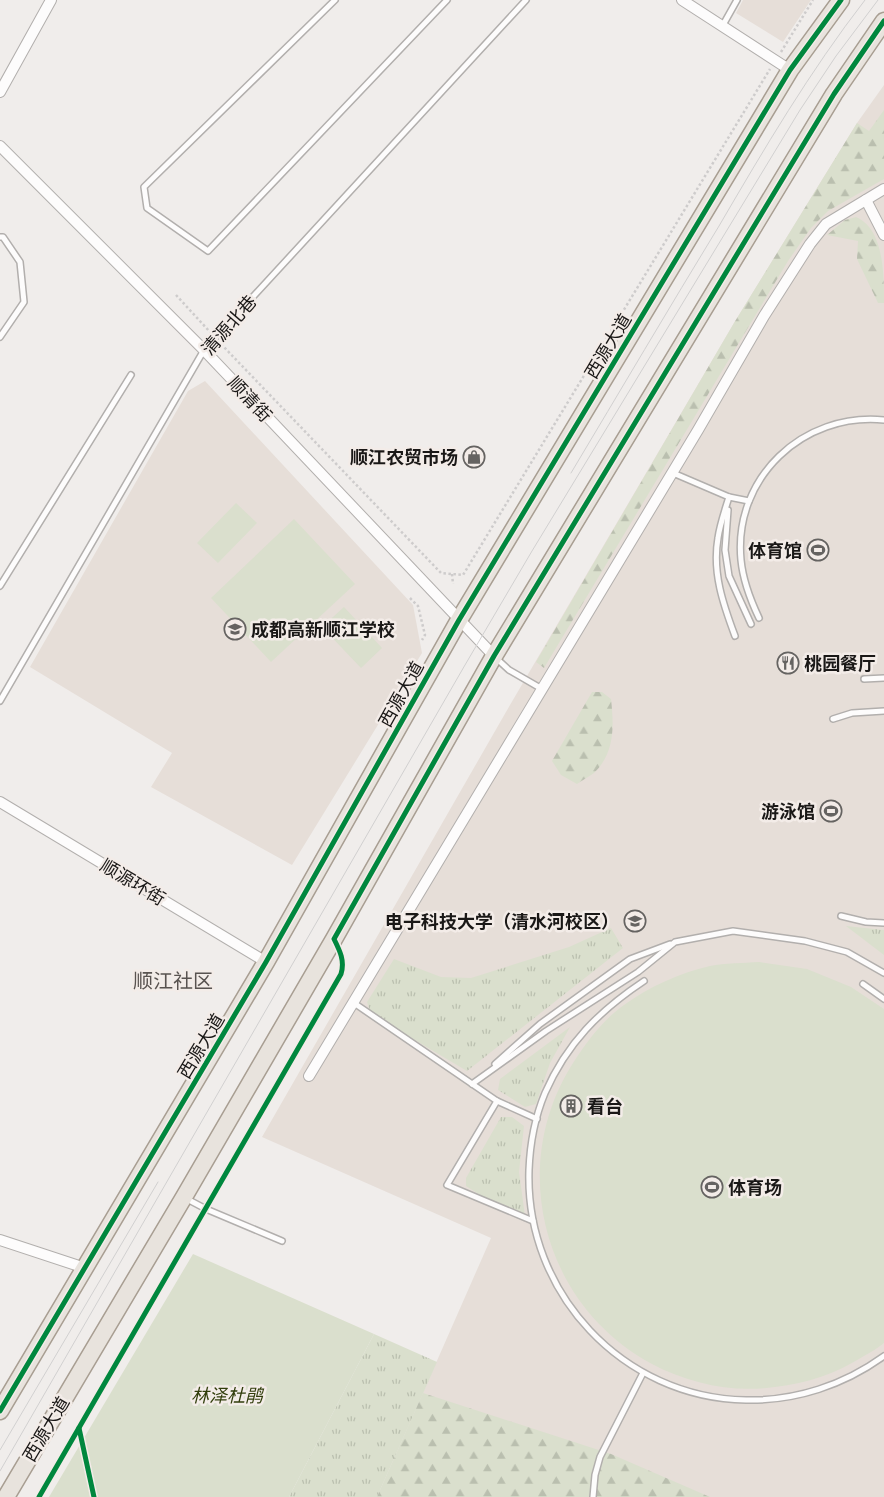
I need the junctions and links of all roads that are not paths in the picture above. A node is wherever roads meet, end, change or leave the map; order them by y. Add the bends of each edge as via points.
1 (51, 0) edge
2 (335, 0) edge
3 (448, 0) edge
4 (526, 0) edge
5 (682, 0) edge
6 (737, 0) edge
7 (841, 0) edge
8 (693, 3) edge
9 (884, 21) edge
10 (723, 25) junction
11 (790, 70) junction
12 (0, 92) edge
13 (0, 146) edge
14 (884, 189) edge
15 (866, 200) junction
16 (884, 235) edge
17 (0, 237) edge
18 (0, 337) edge
19 (204, 350) junction
20 (130, 375) dead end
21 (884, 420) edge
22 (671, 472) junction
23 (729, 497) junction
24 (749, 501) junction
25 (0, 586) edge
26 (760, 618) dead end
27 (459, 620) junction
28 (751, 624) dead end
29 (735, 636) dead end
30 (494, 656) junction
31 (884, 678) edge
32 (864, 679) dead end
33 (542, 689) junction
34 (0, 701) edge
35 (884, 711) edge
36 (833, 719) dead end
37 (0, 802) edge
38 (841, 916) dead end
39 (884, 923) edge
40 (675, 942) junction
41 (266, 962) junction
42 (884, 973) edge
43 (644, 981) dead end
44 (863, 984) dead end
45 (884, 998) edge
46 (354, 1002) junction
47 (309, 1076) dead end
48 (472, 1084) junction
49 (497, 1101) junction
50 (537, 1119) junction
51 (184, 1197) junction
52 (533, 1221) junction
53 (0, 1240) edge
54 (282, 1241) dead end
55 (85, 1268) junction
56 (884, 1356) edge
57 (643, 1373) junction
58 (0, 1411) edge
59 (6, 1497) edge
60 (593, 1497) edge

1 - 12 street
2 - 3 lane via 144,187 147,208 208,251
4 - 19 lane, 清源北巷
5 - 8 street
6 - 10 lane
7 - 11 main road, 西源大道
8 - 10 street
9 - 30 main road, 西源大道 via 824,111
10 - 11 street
11 - 27 main road, 西源大道
13 - 19 street, 顺清街
14 - 15 street
15 - 16 street
15 - 22 street via 826,224 810,244
17 - 18 lane via 20,262 24,302
19 - 27 street, 顺清街
19 - 34 lane, 清源北巷
20 - 25 lane
21 - 24 lane via 843,422 806,436 772,464
22 - 23 lane
22 - 33 street
23 - 24 lane
23 - 28 lane via 725,550 729,576
23 - 29 lane via 718,538 716,570 723,604
24 - 26 lane via 742,530 741,560 749,596
27 - 30 street, 顺清街
27 - 41 main road, 西源大道
30 - 33 lane via 509,670
30 - 51 main road, 西源大道
31 - 32 lane
33 - 46 street
35 - 36 lane via 872,709
37 - 41 street, 顺源环街
38 - 39 lane
40 - 42 lane via 733,930 805,941 848,952
40 - 48 lane via 638,972 546,1031
40 - 48 lane via 630,959 540,1024
41 - 55 main road, 西源大道
43 - 50 lane via 614,1002 568,1050 544,1095
44 - 45 lane
46 - 47 street
46 - 48 lane
48 - 49 lane
49 - 50 lane
49 - 52 lane via 447,1185
50 - 52 lane via 529,1178
51 - 54 lane
51 - 59 main road, 西源大道
52 - 57 lane via 548,1268 572,1309 604,1345
53 - 55 street
55 - 58 main road, 西源大道
56 - 57 lane via 829,1386 806,1394 759,1401 711,1397
57 - 60 lane via 600,1457

